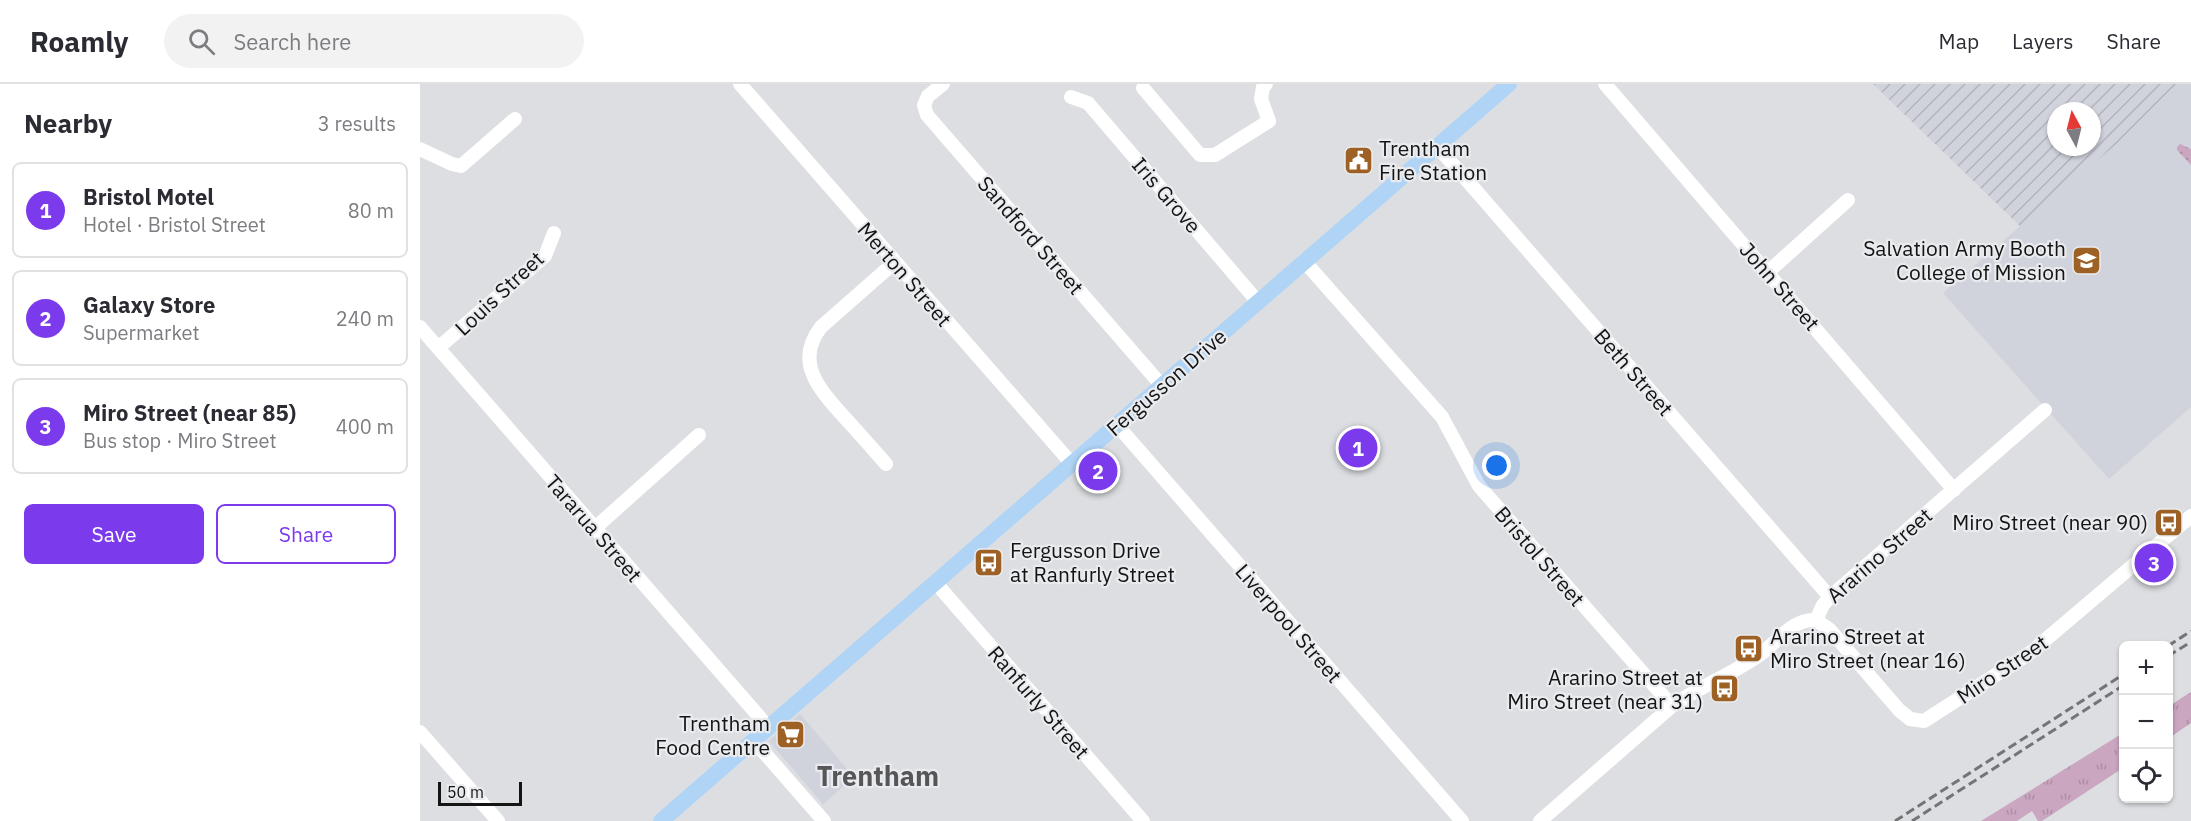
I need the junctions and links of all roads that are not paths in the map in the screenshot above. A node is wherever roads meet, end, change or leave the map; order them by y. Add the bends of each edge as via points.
1 (740, 84) edge
2 (943, 84) edge
3 (1266, 84) edge
4 (1509, 84) edge
5 (1605, 84) edge
6 (1143, 88) dead end
7 (1071, 97) dead end
8 (515, 119) dead end
9 (1437, 147) junction
10 (420, 149) edge
11 (1848, 200) dead end
12 (554, 233) dead end
13 (1304, 261) junction
14 (895, 262) junction
15 (1768, 272) junction
16 (1258, 302) junction
17 (420, 327) edge
18 (438, 348) junction
19 (1162, 386) junction
20 (2045, 410) dead end
21 (1117, 424) junction
22 (699, 435) dead end
23 (885, 464) dead end
24 (1072, 464) junction
25 (1954, 490) junction
26 (2191, 516) edge
27 (595, 528) junction
28 (935, 582) junction
29 (1830, 597) junction
30 (1816, 620) junction
31 (1672, 706) junction
32 (769, 728) junction
33 (420, 732) edge
34 (754, 741) junction
35 (1549, 818) edge
36 (498, 821) edge
37 (661, 821) edge
38 (824, 821) edge
39 (1143, 821) edge
40 (1462, 821) edge

1 - 14 street, Merton Street
2 - 19 street, Sandford Street via 928,96 924,105 927,115
3 - 6 street via 1261,99 1269,121 1209,156 1200,155
4 - 9 main road, Fergusson Drive
5 - 15 street, John Street
7 - 16 street, Iris Grove via 1088,103
8 - 10 street via 461,165
9 - 13 main road, Fergusson Drive
9 - 29 street, Beth Street
11 - 15 street
12 - 18 street, Louis Street via 545,256
13 - 16 main road, Fergusson Drive
13 - 31 street, Bristol Street via 1442,417 1479,486
14 - 23 street via 821,327 809,352 819,389
14 - 24 street, Merton Street
15 - 25 street, John Street
16 - 19 main road, Fergusson Drive
17 - 18 street, Tararua Street
18 - 27 street, Tararua Street
19 - 21 main road, Fergusson Drive
20 - 25 street, Ararino Street
21 - 24 main road, Fergusson Drive
21 - 40 street, Liverpool Street
22 - 27 street
24 - 28 main road, Fergusson Drive
25 - 29 street, Ararino Street
26 - 30 street, Miro Street via 2030,653 1924,721 1910,719 1899,710 1830,630
27 - 32 street, Tararua Street
28 - 32 main road, Fergusson Drive
28 - 39 street, Ranfurly Street
29 - 30 street, Ararino Street
30 - 31 street, Ararino Street via 1795,625 1757,657
31 - 35 street, Ararino Street
32 - 34 main road, Fergusson Drive
33 - 36 street
34 - 37 main road, Fergusson Drive
34 - 38 street

